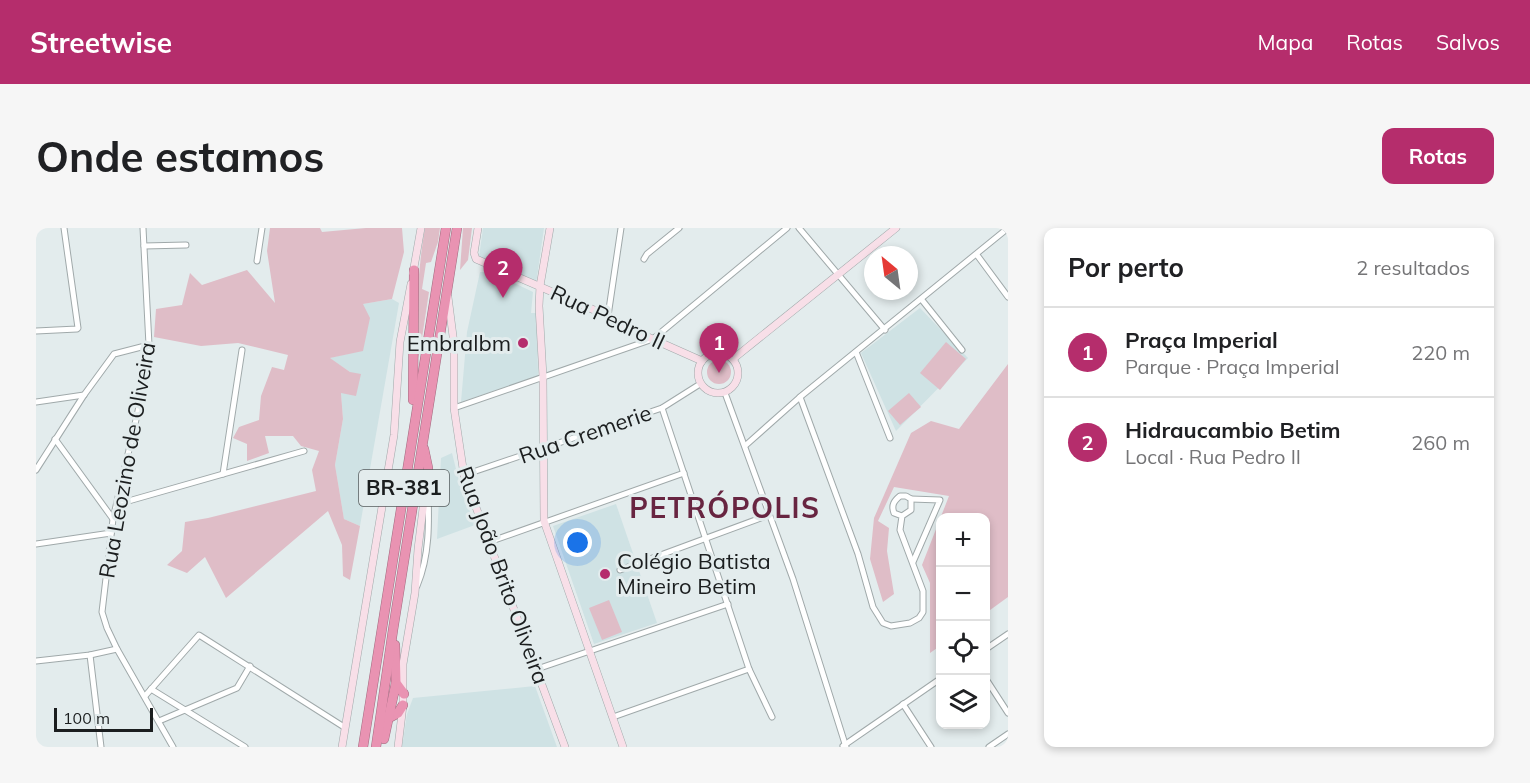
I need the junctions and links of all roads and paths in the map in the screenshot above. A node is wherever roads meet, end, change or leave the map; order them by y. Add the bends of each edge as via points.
1 (64, 228) edge
2 (143, 228) edge
3 (262, 228) edge
4 (421, 228) edge
5 (446, 228) edge
6 (457, 228) edge
7 (478, 228) edge
8 (550, 228) edge
9 (621, 228) edge
10 (679, 228) edge
11 (787, 228) edge
12 (799, 228) edge
13 (896, 228) edge
14 (1008, 228) edge
15 (186, 245) dead end
16 (144, 246) junction
17 (977, 255) junction
18 (644, 259) dead end
19 (257, 261) dead end
20 (414, 270) junction
21 (838, 275) junction
22 (540, 286) junction
23 (447, 292) junction
24 (1008, 297) edge
25 (922, 300) junction
26 (608, 316) junction
27 (885, 330) junction
28 (36, 331) edge
29 (652, 339) junction
30 (149, 345) junction
31 (242, 350) dead end
32 (962, 350) dead end
33 (856, 352) junction
34 (733, 359) junction
35 (702, 361) junction
36 (543, 377) junction
37 (700, 384) junction
38 (725, 393) junction
39 (84, 395) junction
40 (800, 397) junction
41 (36, 402) edge
42 (454, 408) junction
43 (662, 408) junction
44 (890, 438) dead end
45 (55, 439) junction
46 (423, 444) junction
47 (746, 445) junction
48 (543, 450) junction
49 (304, 451) dead end
50 (409, 456) junction
51 (428, 468) joint
52 (36, 470) edge
53 (684, 473) junction
54 (223, 474) junction
55 (464, 475) junction
56 (911, 499) junction
57 (118, 504) junction
58 (769, 515) junction
59 (902, 516) junction
60 (113, 519) junction
61 (544, 521) junction
62 (111, 533) junction
63 (706, 538) junction
64 (489, 542) junction
65 (36, 544) edge
66 (913, 562) junction
67 (620, 570) dead end
68 (728, 604) junction
69 (393, 630) junction
70 (1008, 634) edge
71 (990, 646) edge
72 (117, 649) junction
73 (590, 650) junction
74 (90, 655) junction
75 (36, 661) edge
76 (250, 666) junction
77 (537, 669) junction
78 (749, 669) junction
79 (936, 682) edge
80 (396, 683) junction
81 (990, 685) edge
82 (152, 689) junction
83 (404, 694) junction
84 (145, 696) junction
85 (903, 704) junction
86 (403, 705) junction
87 (184, 710) junction
88 (1008, 713) edge
89 (613, 717) junction
90 (771, 717) dead end
91 (387, 719) junction
92 (159, 721) junction
93 (344, 727) junction
94 (1008, 734) edge
95 (844, 746) edge
96 (101, 747) edge
97 (173, 747) edge
98 (245, 747) edge
99 (342, 747) edge
100 (363, 747) edge
101 (376, 747) edge
102 (382, 747) edge
103 (398, 747) edge
104 (565, 747) edge
105 (623, 747) edge
106 (931, 747) edge
107 (989, 747) edge

1 - 28 street via 79,325 76,329
2 - 16 street, Rua Leozino de Oliveira
3 - 19 street
4 - 20 street, BR-381
5 - 50 highway, BR-381
6 - 23 highway, BR-381
7 - 22 street, Rua Pedro II via 476,259
8 - 22 street
9 - 26 street
10 - 18 street
11 - 29 street
12 - 21 street
13 - 21 street
14 - 17 street
15 - 16 street
16 - 30 street, Rua Leozino de Oliveira
17 - 24 street
17 - 25 street
20 - 50 highway, BR-381 via 414,392
20 - 93 street, BR-381 via 400,342 394,435
21 - 27 street
21 - 34 street
22 - 26 street, Rua Pedro II
22 - 36 street
23 - 42 street, Rua João Brito Oliveira via 454,344
23 - 46 highway, BR-381
25 - 27 street
25 - 32 street
26 - 29 street, Rua Pedro II
27 - 33 street
29 - 35 street, Rua Pedro II
29 - 36 street
30 - 39 street via 114,354
30 - 57 street, Rua Leozino de Oliveira
31 - 54 street
33 - 40 street
33 - 44 street
34 - 35 street via 721,353
34 - 38 street via 738,378
35 - 37 street via 698,372
36 - 42 street
36 - 48 street
37 - 38 street via 711,393
37 - 43 street, Rua Cremerie
38 - 47 street
39 - 41 street
39 - 45 street
40 - 47 street
40 - 66 street via 858,554 873,607 883,623 902,626 923,612 923,591
42 - 55 street, Rua João Brito Oliveira
43 - 48 street, Rua Cremerie
43 - 53 street
45 - 52 street
45 - 60 street
46 - 51 highway, BR-381
46 - 69 highway, BR-381
47 - 58 street
48 - 55 street, Rua Cremerie
48 - 61 street
49 - 54 street
50 - 100 highway, BR-381
51 - 83 street, BR-381 via 403,664
53 - 61 street
53 - 63 street
54 - 57 street
55 - 64 street, Rua João Brito Oliveira
56 - 59 street via 912,510
56 - 59 street via 900,496 894,502 894,513
56 - 66 street via 939,500
57 - 60 street, Rua Leozino de Oliveira
58 - 63 street
58 - 95 street via 810,629
59 - 66 street via 900,530
60 - 62 street, Rua Leozino de Oliveira
61 - 64 street
61 - 73 street
62 - 65 street
62 - 72 street, Rua Leozino de Oliveira via 102,612
63 - 67 street
63 - 68 street
64 - 77 street, Rua João Brito Oliveira
68 - 73 street
68 - 78 street
69 - 80 highway
69 - 101 highway, BR-381
70 - 71 street
72 - 74 street
72 - 84 street, Rua Leozino de Oliveira
73 - 77 street
73 - 89 street
74 - 75 street
74 - 96 street
76 - 82 street via 199,635
76 - 87 street via 237,688
76 - 93 street
77 - 104 street, Rua João Brito Oliveira
78 - 89 street
78 - 90 street
79 - 85 street
80 - 83 highway
80 - 91 highway
81 - 88 street
82 - 84 street
82 - 87 street
83 - 86 street, BR-381
84 - 92 street, Rua Leozino de Oliveira
85 - 95 street
85 - 106 street
86 - 91 highway
86 - 103 street, BR-381
87 - 92 street
87 - 98 street
89 - 105 street
91 - 102 highway
92 - 97 street, Rua Leozino de Oliveira
93 - 99 street
94 - 107 street

